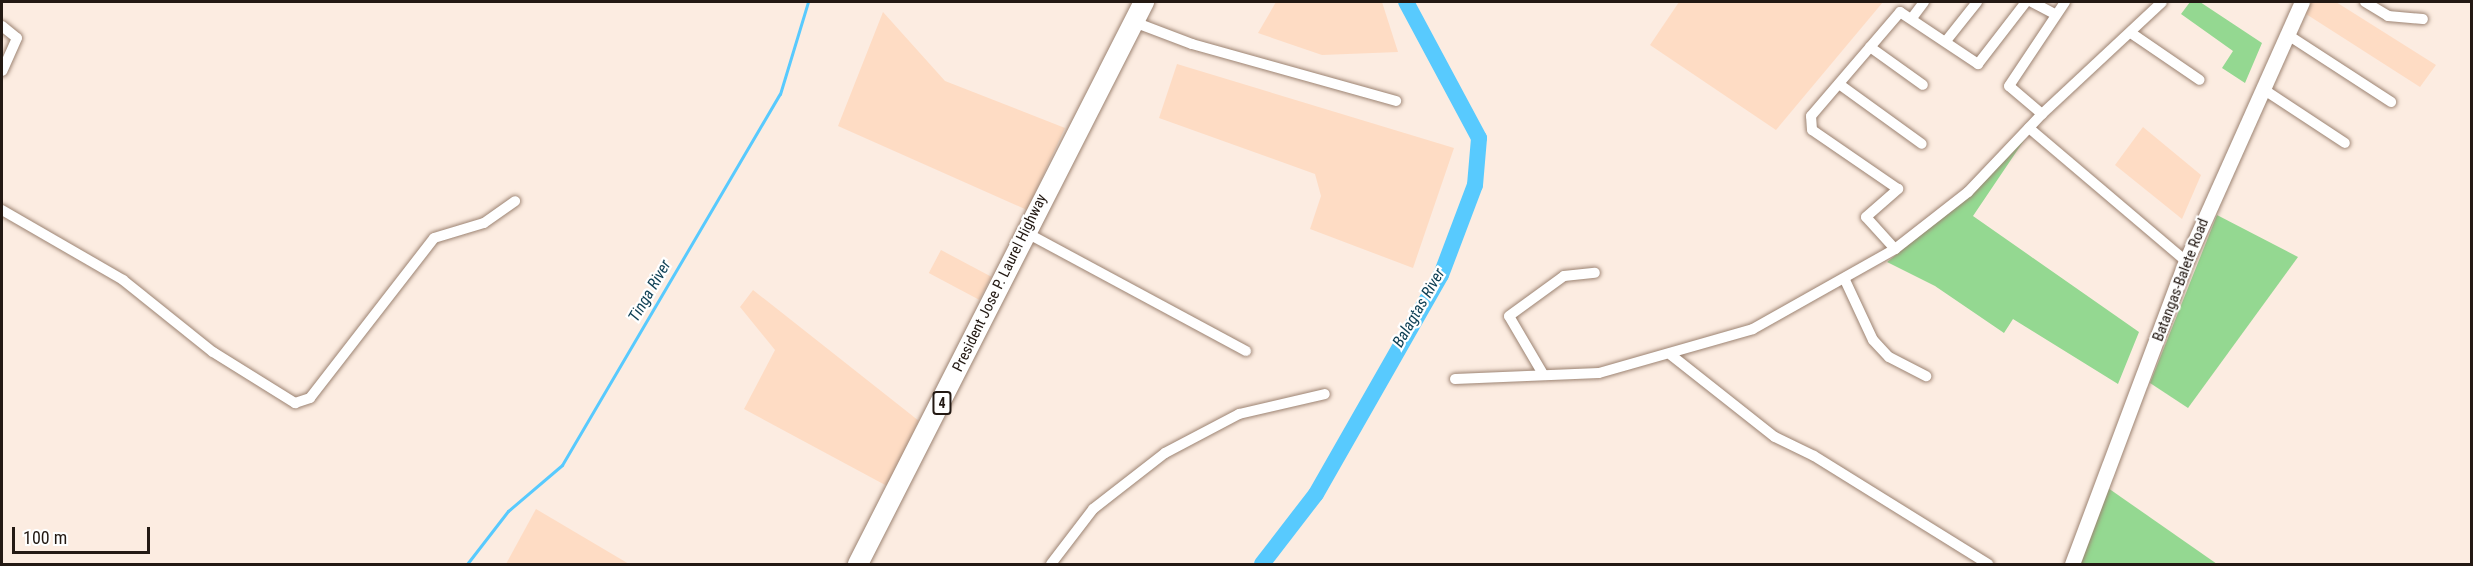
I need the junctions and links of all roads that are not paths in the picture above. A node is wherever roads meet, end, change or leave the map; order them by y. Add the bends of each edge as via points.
1 (1144, 2) edge
2 (1924, 2) edge
3 (1977, 2) edge
4 (2026, 2) edge
5 (2032, 2) edge
6 (2065, 2) edge
7 (2162, 2) edge
8 (2302, 2) edge
9 (2366, 2) edge
10 (2056, 15) junction
11 (1912, 18) junction
12 (2423, 19) dead end
13 (1134, 22) junction
14 (2, 26) edge
15 (2131, 33) junction
16 (2288, 35) junction
17 (1946, 41) junction
18 (1870, 47) junction
19 (2, 70) edge
20 (2200, 80) dead end
21 (1839, 84) junction
22 (1923, 85) dead end
23 (2263, 89) junction
24 (1396, 101) dead end
25 (2391, 102) dead end
26 (2042, 114) junction
27 (2029, 128) junction
28 (2345, 143) dead end
29 (1922, 144) dead end
30 (515, 201) dead end
31 (2, 210) edge
32 (1025, 232) junction
33 (1896, 249) junction
34 (2186, 261) junction
35 (1595, 273) dead end
36 (1845, 280) junction
37 (1246, 351) dead end
38 (1671, 354) junction
39 (1543, 374) junction
40 (1926, 376) dead end
41 (1455, 379) dead end
42 (1325, 394) dead end
43 (858, 564) edge
44 (1051, 564) edge
45 (1988, 564) edge
46 (2072, 564) edge

1 - 13 highway, President Jose P. Laurel Highway / 4
2 - 11 street
3 - 17 street
4 - 17 street via 1978,64
5 - 10 street
6 - 10 street
7 - 15 street
8 - 16 main road, Batangas-Balete Road
9 - 12 street via 2388,16
10 - 26 street via 2009,86
11 - 17 street
11 - 18 street via 1900,12
13 - 24 street via 1192,44
13 - 32 highway, President Jose P. Laurel Highway / 4
14 - 19 street via 17,40
15 - 20 street
15 - 26 street
16 - 23 main road, Batangas-Balete Road
16 - 25 street
18 - 21 street
18 - 22 street
21 - 29 street
21 - 33 street via 1809,124 1895,184 1896,193 1866,217
23 - 28 street
23 - 34 main road, Batangas-Balete Road
26 - 27 street
27 - 33 street via 1968,192
27 - 34 street
30 - 31 street via 484,223 434,238 310,398 295,403 213,351 123,280
32 - 37 street
32 - 43 highway, President Jose P. Laurel Highway / 4
33 - 36 street
34 - 46 main road, Batangas-Balete Road
35 - 39 street via 1564,276 1509,316
36 - 38 street via 1753,329
36 - 40 street via 1873,340 1889,357
38 - 39 street via 1599,373
38 - 45 street via 1775,437
39 - 41 street
42 - 44 street via 1239,414 1165,453 1093,509

